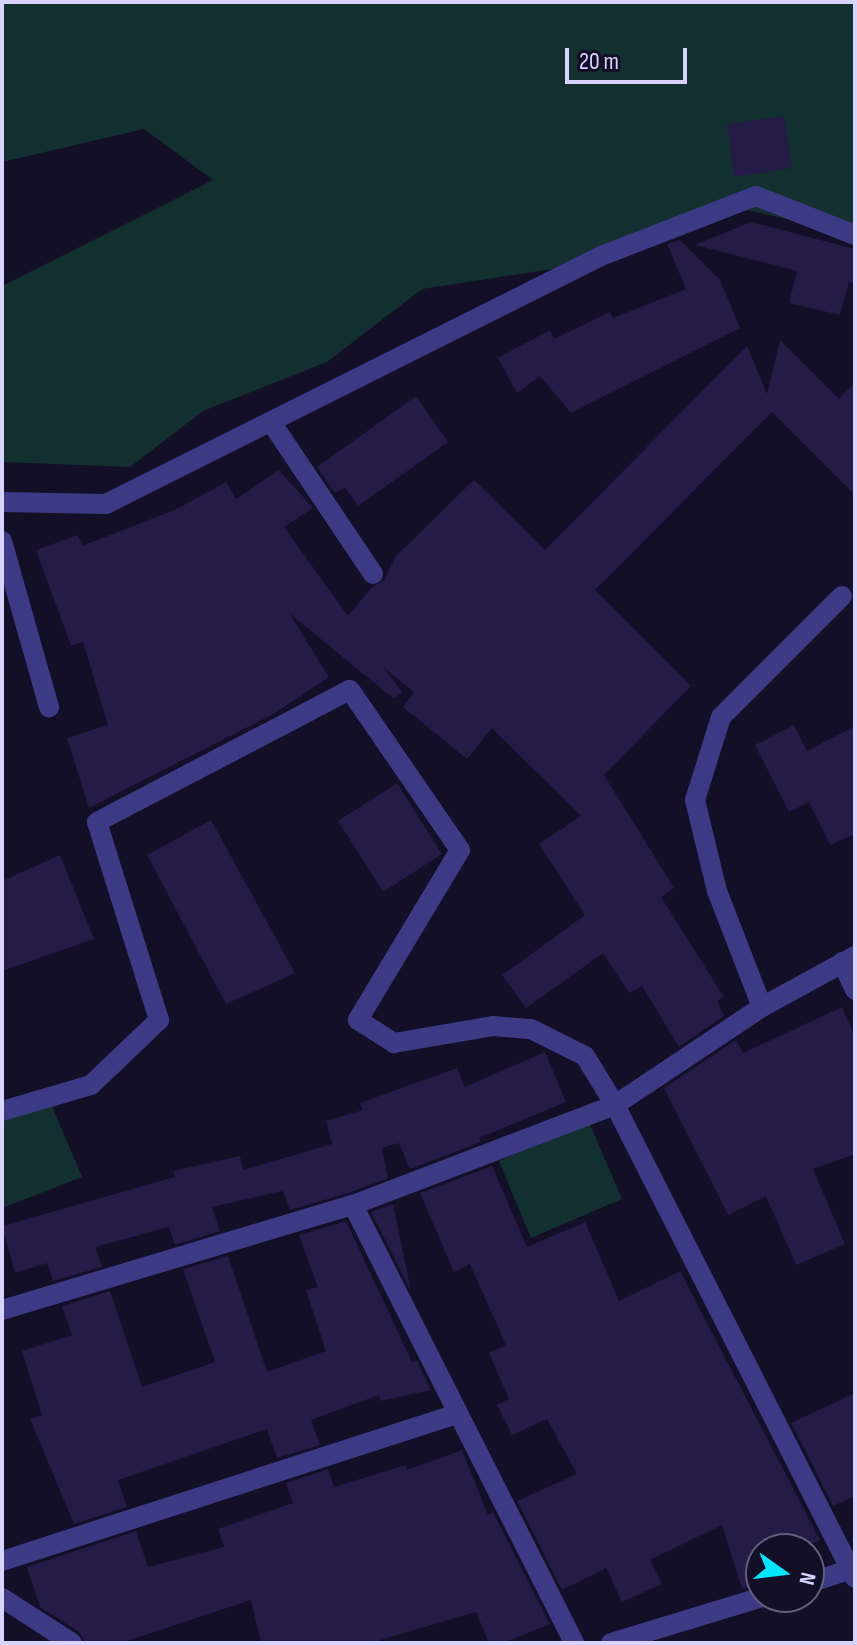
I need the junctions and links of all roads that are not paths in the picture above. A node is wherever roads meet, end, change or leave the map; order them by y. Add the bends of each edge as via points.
1 (855, 235) edge
2 (271, 422) junction
3 (2, 502) edge
4 (2, 541) edge
5 (373, 574) dead end
6 (842, 596) dead end
7 (49, 707) dead end
8 (848, 959) edge
9 (855, 990) edge
10 (762, 1007) junction
11 (615, 1105) junction
12 (2, 1111) edge
13 (353, 1205) junction
14 (2, 1310) edge
15 (457, 1414) junction
16 (2, 1561) edge
17 (854, 1572) edge
18 (825, 1579) edge
19 (2, 1598) edge
20 (745, 1602) edge
21 (72, 1643) edge
22 (574, 1643) edge
23 (611, 1643) edge

1 - 2 street via 756,196 601,256
2 - 3 street via 106,504
2 - 5 street
4 - 7 street
6 - 10 street via 721,717 695,800 717,891
8 - 9 street
8 - 10 street
10 - 11 street
11 - 12 street via 585,1056 531,1029 493,1026 394,1043 358,1020 460,850 350,690 97,822 159,1020 91,1085
11 - 13 street
11 - 17 street
13 - 14 street
13 - 15 street
15 - 16 street
15 - 22 street
17 - 18 street
19 - 21 street
20 - 23 street

